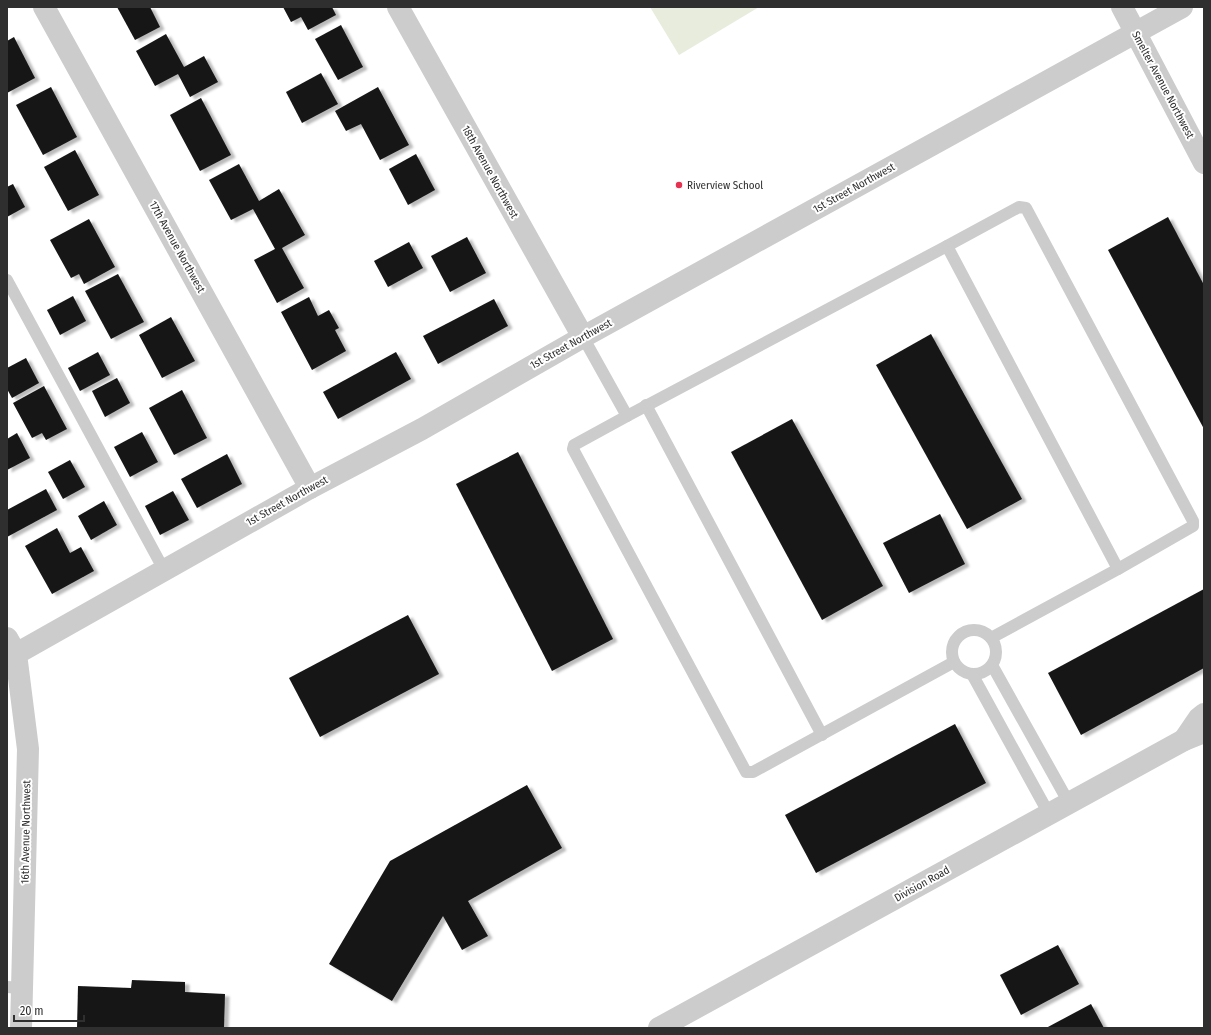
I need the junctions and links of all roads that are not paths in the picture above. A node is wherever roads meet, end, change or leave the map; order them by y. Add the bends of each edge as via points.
1 (44, 7) edge
2 (398, 7) edge
3 (1122, 7) edge
4 (1182, 7) edge
5 (1136, 33) junction
6 (1204, 163) edge
7 (947, 246) junction
8 (7, 280) edge
9 (583, 337) junction
10 (646, 405) junction
11 (627, 416) junction
12 (310, 488) junction
13 (1118, 569) junction
14 (164, 570) junction
15 (991, 638) junction
16 (10, 650) edge
17 (954, 662) junction
18 (992, 664) junction
19 (972, 674) junction
20 (1204, 714) edge
21 (1204, 732) edge
22 (822, 735) junction
23 (1184, 740) junction
24 (1069, 803) junction
25 (1049, 814) junction
26 (14, 988) edge
27 (21, 1028) edge
28 (659, 1028) edge

1 - 12 street, 17th Avenue Northwest
2 - 9 street, 18th Avenue Northwest
3 - 5 street, Smelter Avenue Northwest
4 - 5 street, 1st Street Northwest
5 - 6 street, Smelter Avenue Northwest
5 - 9 street, 1st Street Northwest
7 - 10 lane
7 - 13 lane
7 - 13 lane via 1019,207 1026,208 1193,521 1193,526
8 - 14 lane
9 - 11 lane
9 - 12 street, 1st Street Northwest via 422,429
10 - 11 lane
10 - 22 lane
11 - 22 lane via 574,445 573,449 746,772 753,772
12 - 14 street, 1st Street Northwest
13 - 15 lane
14 - 16 street, 1st Street Northwest
15 - 17 lane via 986,633 965,631 954,641
15 - 18 lane via 996,652
16 - 26 street, 16th Avenue Northwest via 28,749
17 - 19 lane via 959,668
17 - 22 lane
18 - 19 lane via 986,670
18 - 24 lane
19 - 25 lane
20 - 23 street, Division Road via 1198,718
21 - 23 street, Division Road
23 - 24 street, Division Road
24 - 25 street, Division Road
25 - 28 street, Division Road
26 - 27 street, 16th Avenue Northwest

